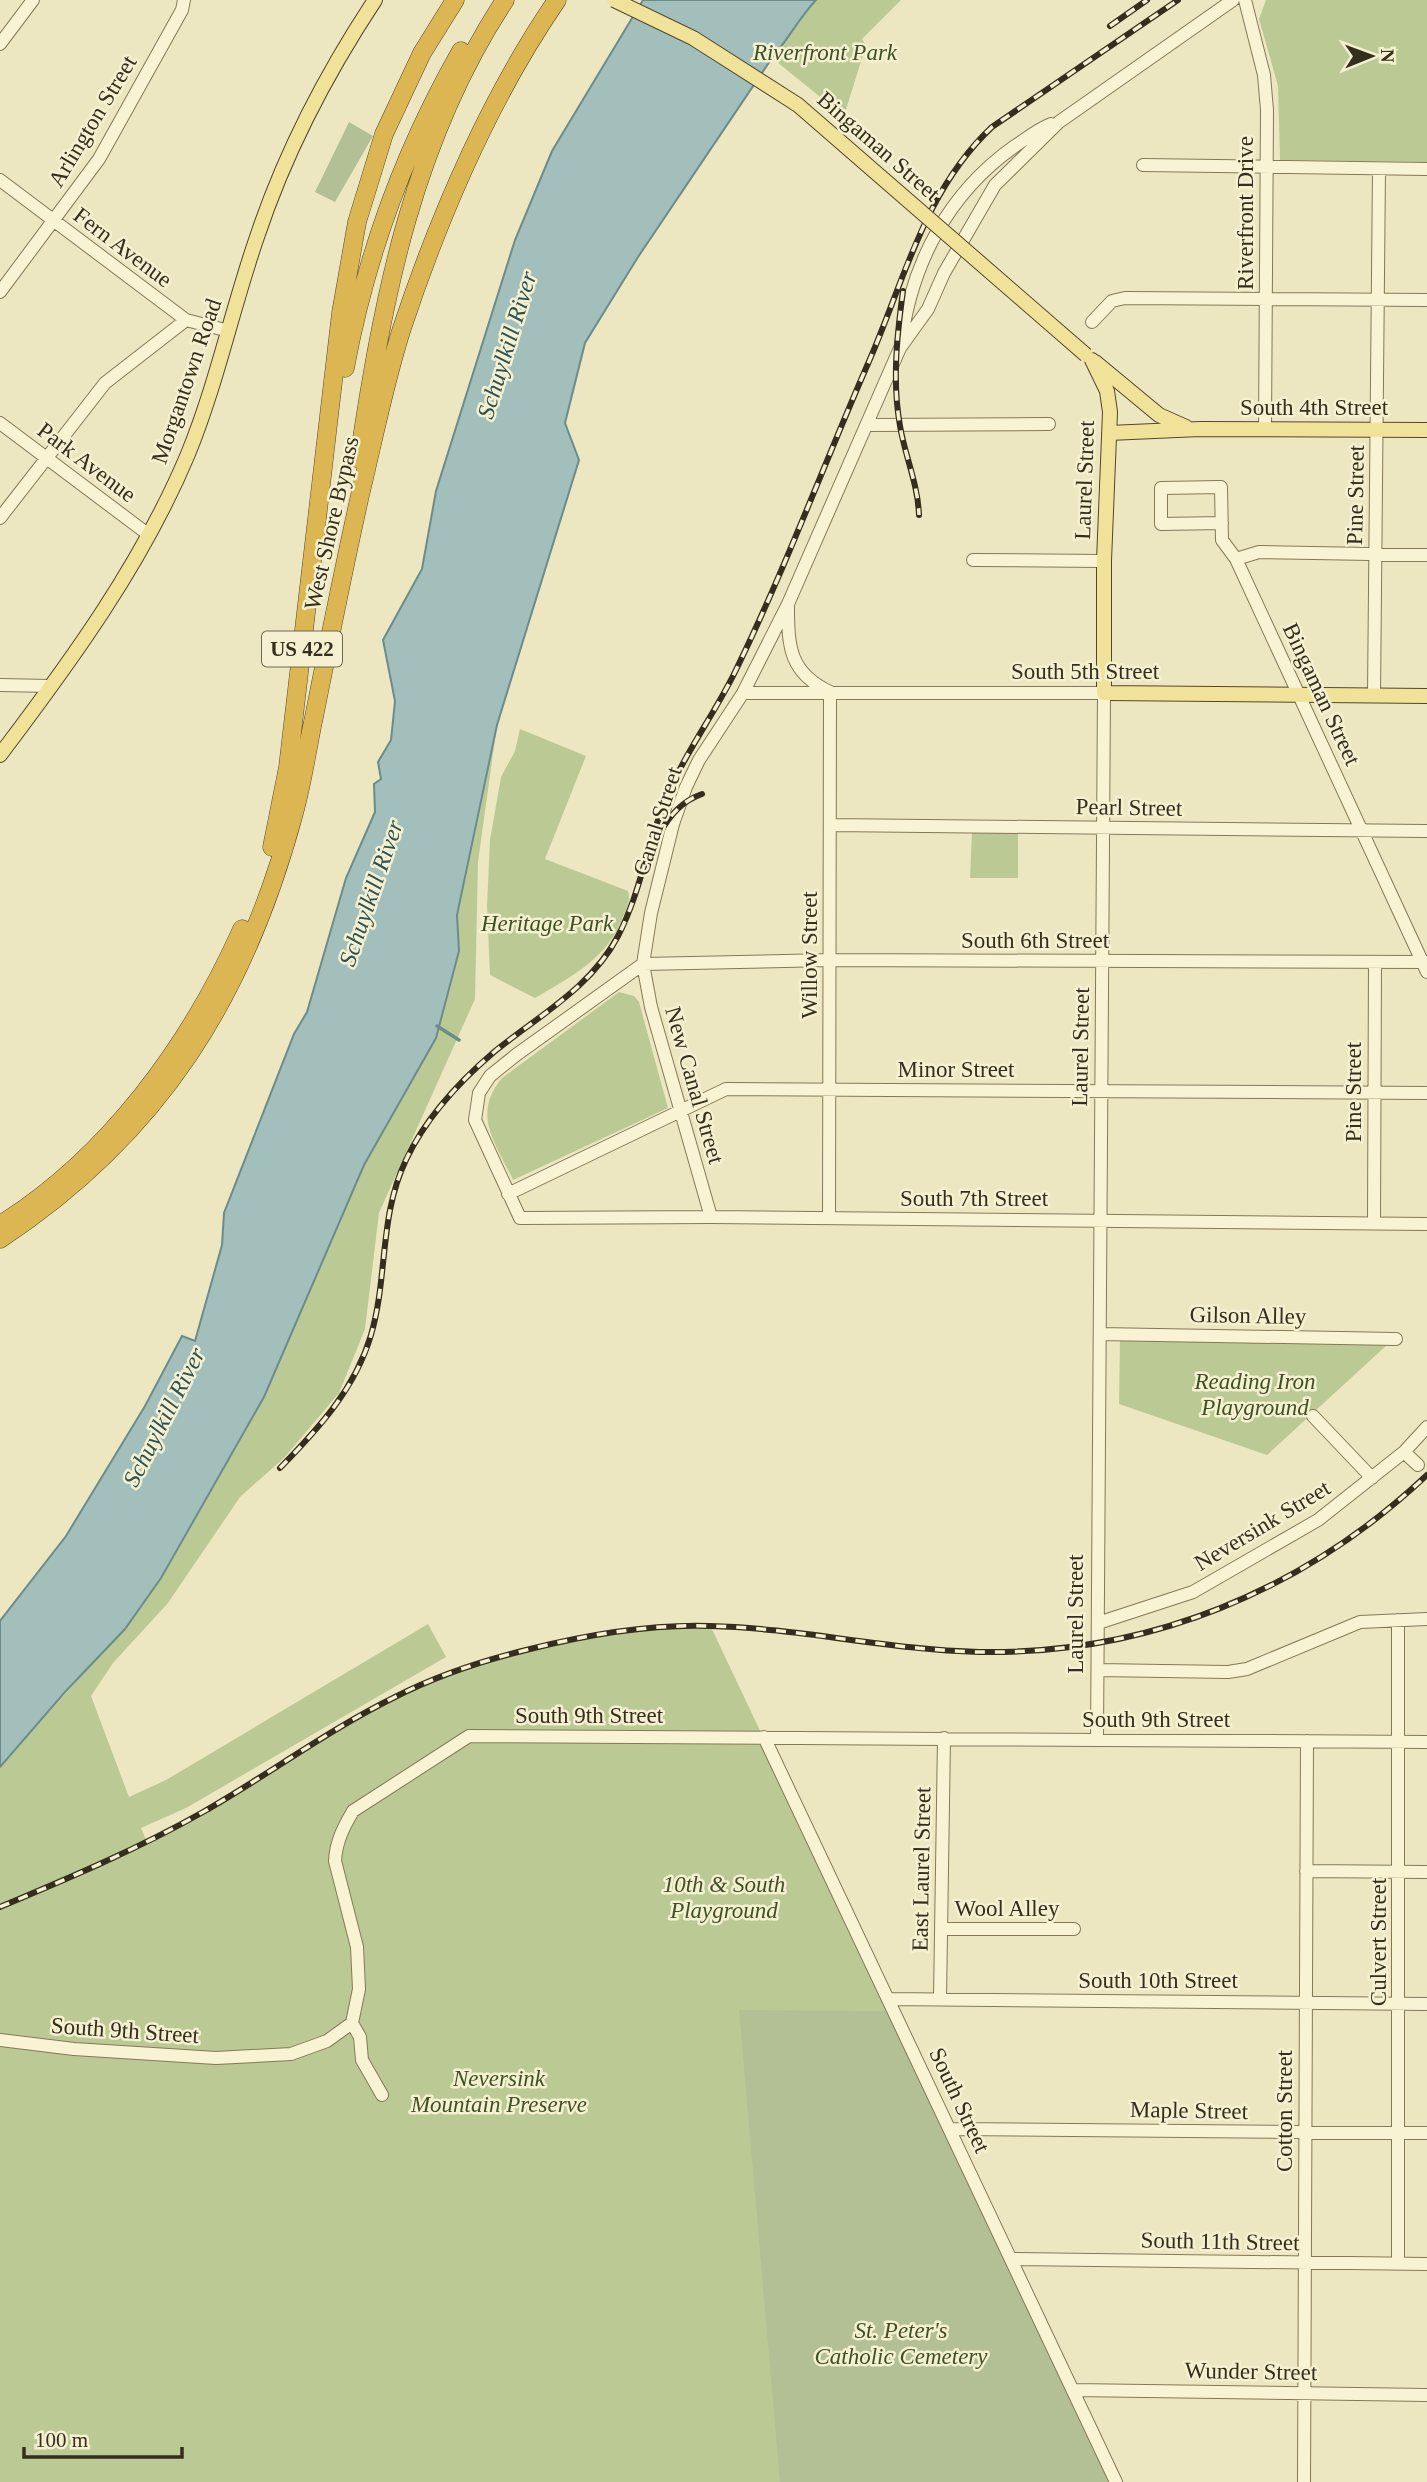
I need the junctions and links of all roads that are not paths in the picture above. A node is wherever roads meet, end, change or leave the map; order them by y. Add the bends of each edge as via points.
1 (33, 0) edge
2 (184, 0) edge
3 (375, 0) edge
4 (455, 0) edge
5 (491, 0) edge
6 (505, 0) edge
7 (614, 0) edge
8 (1233, 0) edge
9 (1245, 0) edge
10 (552, 7) edge
11 (0, 44) edge
12 (1059, 122) junction
13 (1143, 165) dead end
14 (1267, 169) junction
15 (1379, 169) junction
16 (1427, 169) edge
17 (0, 180) edge
18 (54, 221) junction
19 (0, 292) edge
20 (1266, 299) junction
21 (1378, 299) junction
22 (1427, 300) edge
23 (186, 320) junction
24 (1092, 322) dead end
25 (229, 331) junction
26 (900, 348) junction
27 (1089, 357) junction
28 (0, 423) edge
29 (1049, 424) dead end
30 (868, 425) junction
31 (1200, 429) junction
32 (1265, 429) junction
33 (1377, 430) junction
34 (1427, 430) edge
35 (1109, 433) junction
36 (46, 457) junction
37 (0, 519) edge
38 (1222, 523) junction
39 (149, 535) junction
40 (1376, 553) junction
41 (1427, 555) edge
42 (1236, 559) junction
43 (973, 560) dead end
44 (1104, 561) junction
45 (310, 579) junction
46 (340, 594) junction
47 (788, 604) junction
48 (0, 684) edge
49 (51, 686) junction
50 (743, 692) junction
51 (830, 692) junction
52 (1104, 693) junction
53 (1374, 695) junction
54 (1300, 696) junction
55 (1427, 696) edge
56 (0, 755) edge
57 (831, 825) junction
58 (1104, 827) junction
59 (1361, 831) junction
60 (1427, 831) edge
61 (830, 960) junction
62 (1103, 961) junction
63 (1375, 962) junction
64 (643, 964) junction
65 (1425, 965) edge
66 (830, 1089) junction
67 (1102, 1090) junction
68 (1374, 1093) junction
69 (1427, 1093) edge
70 (680, 1110) junction
71 (508, 1194) junction
72 (711, 1217) junction
73 (829, 1218) junction
74 (1101, 1220) junction
75 (1374, 1223) junction
76 (0, 1224) edge
77 (1427, 1224) edge
78 (0, 1239) edge
79 (1100, 1334) junction
80 (1396, 1339) dead end
81 (1313, 1416) dead end
82 (1427, 1427) edge
83 (1404, 1452) junction
84 (1418, 1465) dead end
85 (1372, 1478) junction
86 (1427, 1619) edge
87 (1398, 1620) junction
88 (1098, 1623) junction
89 (1098, 1670) junction
90 (764, 1737) junction
91 (944, 1738) junction
92 (1097, 1739) junction
93 (1307, 1741) junction
94 (1399, 1742) junction
95 (1427, 1742) edge
96 (1306, 1871) junction
97 (1400, 1872) junction
98 (1427, 1872) edge
99 (1073, 1928) dead end
100 (941, 1929) junction
101 (888, 1999) junction
102 (940, 1999) junction
103 (1306, 2002) junction
104 (1398, 2003) junction
105 (1427, 2004) edge
106 (352, 2023) junction
107 (0, 2040) edge
108 (382, 2095) dead end
109 (951, 2129) junction
110 (1305, 2132) junction
111 (1398, 2133) junction
112 (1427, 2133) edge
113 (1012, 2259) junction
114 (1304, 2263) junction
115 (1398, 2264) junction
116 (1427, 2264) edge
117 (1074, 2390) junction
118 (1304, 2393) junction
119 (1427, 2395) edge
120 (1116, 2482) edge
121 (1304, 2482) edge

1 - 11 street
2 - 18 street, Arlington Street via 99,159
3 - 25 main road, Morgantown Road via 327,78 288,157 257,237
4 - 45 highway, West Shore Bypass / US 422 via 422,53 384,134 357,222 341,313
5 - 45 highway via 415,138 379,231 348,352
6 - 46 highway via 443,112 410,203 382,324
7 - 27 main road, Bingaman Street, bridge via 693,37 797,105
8 - 12 street, Canal Street
9 - 14 street, Riverfront Drive via 1266,89
10 - 46 highway, West Shore Bypass / US 422 via 494,103 402,330
12 - 26 street, Canal Street via 995,185 928,309
12 - 26 street, Canal Street via 1043,127 1001,156 947,213 919,269
13 - 14 street
14 - 15 street
14 - 20 street, Riverfront Drive
15 - 16 street
15 - 21 street, Pine Street
17 - 18 street, Fern Avenue
18 - 19 street, Arlington Street
18 - 23 street, Fern Avenue
20 - 21 street
20 - 24 street via 1125,298 1112,301
20 - 32 street, Riverfront Drive
21 - 22 street
21 - 33 street, Pine Street
23 - 25 street, Fern Avenue
23 - 36 street via 105,383
25 - 39 main road, Morgantown Road via 192,443
26 - 30 street, Canal Street
27 - 31 main road, South 4th Street via 1159,415
27 - 35 main road, Laurel Street via 1107,391
28 - 36 street, Park Avenue
29 - 30 street
30 - 47 street, Canal Street
31 - 32 main road, South 4th Street
31 - 35 main road, South 4th Street
32 - 33 main road, South 4th Street
33 - 34 main road, South 4th Street
33 - 40 street, Pine Street
35 - 44 main road, Laurel Street
36 - 37 street
36 - 39 street, Park Avenue
38 - 38 street, Bingaman Street via 1161,524 1161,488 1221,487
38 - 42 street, Bingaman Street via 1222,540
39 - 49 main road, Morgantown Road
40 - 41 street
40 - 42 street via 1259,552
40 - 53 street, Pine Street
42 - 54 street, Bingaman Street
43 - 44 street
44 - 52 main road, Laurel Street
45 - 76 highway, West Shore Bypass / US 422 via 278,825 264,877 231,955 190,1029 120,1121 46,1191
46 - 78 highway, West Shore Bypass / US 422 via 291,823 272,887 222,1002 171,1080 120,1141 52,1205
47 - 50 street, Canal Street
47 - 51 street via 792,654 806,678
48 - 49 street
49 - 56 main road, Morgantown Road
50 - 51 street, South 5th Street
50 - 64 street, Canal Street via 699,760 678,808
51 - 52 street, South 5th Street
51 - 57 street, Willow Street
52 - 54 main road, South 5th Street
52 - 58 street, Laurel Street
53 - 54 main road, South 5th Street
53 - 55 main road, South 5th Street
54 - 59 street, Bingaman Street
57 - 58 street, Pearl Street
57 - 61 street, Willow Street
58 - 59 street, Pearl Street
58 - 62 street, Laurel Street
59 - 60 street, Pearl Street
59 - 65 street, Bingaman Street
61 - 62 street, South 6th Street
61 - 64 street, South 6th Street
61 - 66 street, Willow Street
62 - 63 street, South 6th Street
62 - 67 street, Laurel Street
63 - 65 street, South 6th Street
63 - 68 street, Pine Street
64 - 70 street, New Canal Street via 650,1007
64 - 71 street via 516,1055 490,1076 479,1093 475,1121
66 - 67 street, Minor Street
66 - 70 street, Minor Street via 726,1089
66 - 73 street, Willow Street
67 - 68 street, Minor Street
67 - 74 street, Laurel Street
68 - 69 street, Minor Street
68 - 75 street, Pine Street
70 - 71 street, Minor Street
70 - 72 street, New Canal Street
71 - 72 street, South 7th Street via 520,1218
72 - 73 street, South 7th Street
73 - 74 street, South 7th Street
74 - 75 street, South 7th Street
74 - 79 street, Laurel Street
75 - 77 street, South 7th Street
79 - 80 street, Gilson Alley
79 - 88 street, Laurel Street
81 - 85 street
82 - 83 street, Neversink Street
83 - 84 street
83 - 85 street, Neversink Street
85 - 88 street, Neversink Street via 1318,1520 1193,1592
86 - 87 street
87 - 89 street via 1360,1622 1247,1669
87 - 94 street, Culvert Street
88 - 89 street, Laurel Street
89 - 92 street, Laurel Street
90 - 91 street, South 9th Street
90 - 101 street, South Street
90 - 106 street, South 9th Street via 469,1736 354,1811 343,1827 335,1861 356,1947 358,2001
91 - 92 street, South 9th Street
91 - 100 street, East Laurel Street
92 - 93 street, South 9th Street
93 - 94 street, South 9th Street
93 - 96 street, Cotton Street
94 - 95 street, South 9th Street
94 - 97 street, Culvert Street
96 - 97 street
96 - 103 street, Cotton Street
97 - 98 street
97 - 104 street, Culvert Street
99 - 100 street, Wool Alley
100 - 102 street, East Laurel Street
101 - 102 street, South 10th Street
101 - 109 street, South Street
102 - 103 street, South 10th Street
103 - 104 street, South 10th Street
103 - 110 street, Cotton Street
104 - 105 street, South 10th Street
104 - 111 street, Culvert Street
106 - 107 street, South 9th Street via 327,2040 291,2054 266,2057 148,2054
106 - 108 street via 360,2037 362,2060
109 - 110 street, Maple Street
109 - 113 street, South Street
110 - 111 street, Maple Street
110 - 114 street, Cotton Street
111 - 112 street, Maple Street
111 - 115 street, Culvert Street
113 - 114 street, South 11th Street
113 - 117 street, South Street
114 - 115 street, South 11th Street
114 - 118 street, Cotton Street
115 - 116 street, South 11th Street
117 - 118 street, Wunder Street
117 - 120 street, South Street
118 - 119 street, Wunder Street
118 - 121 street, Cotton Street

